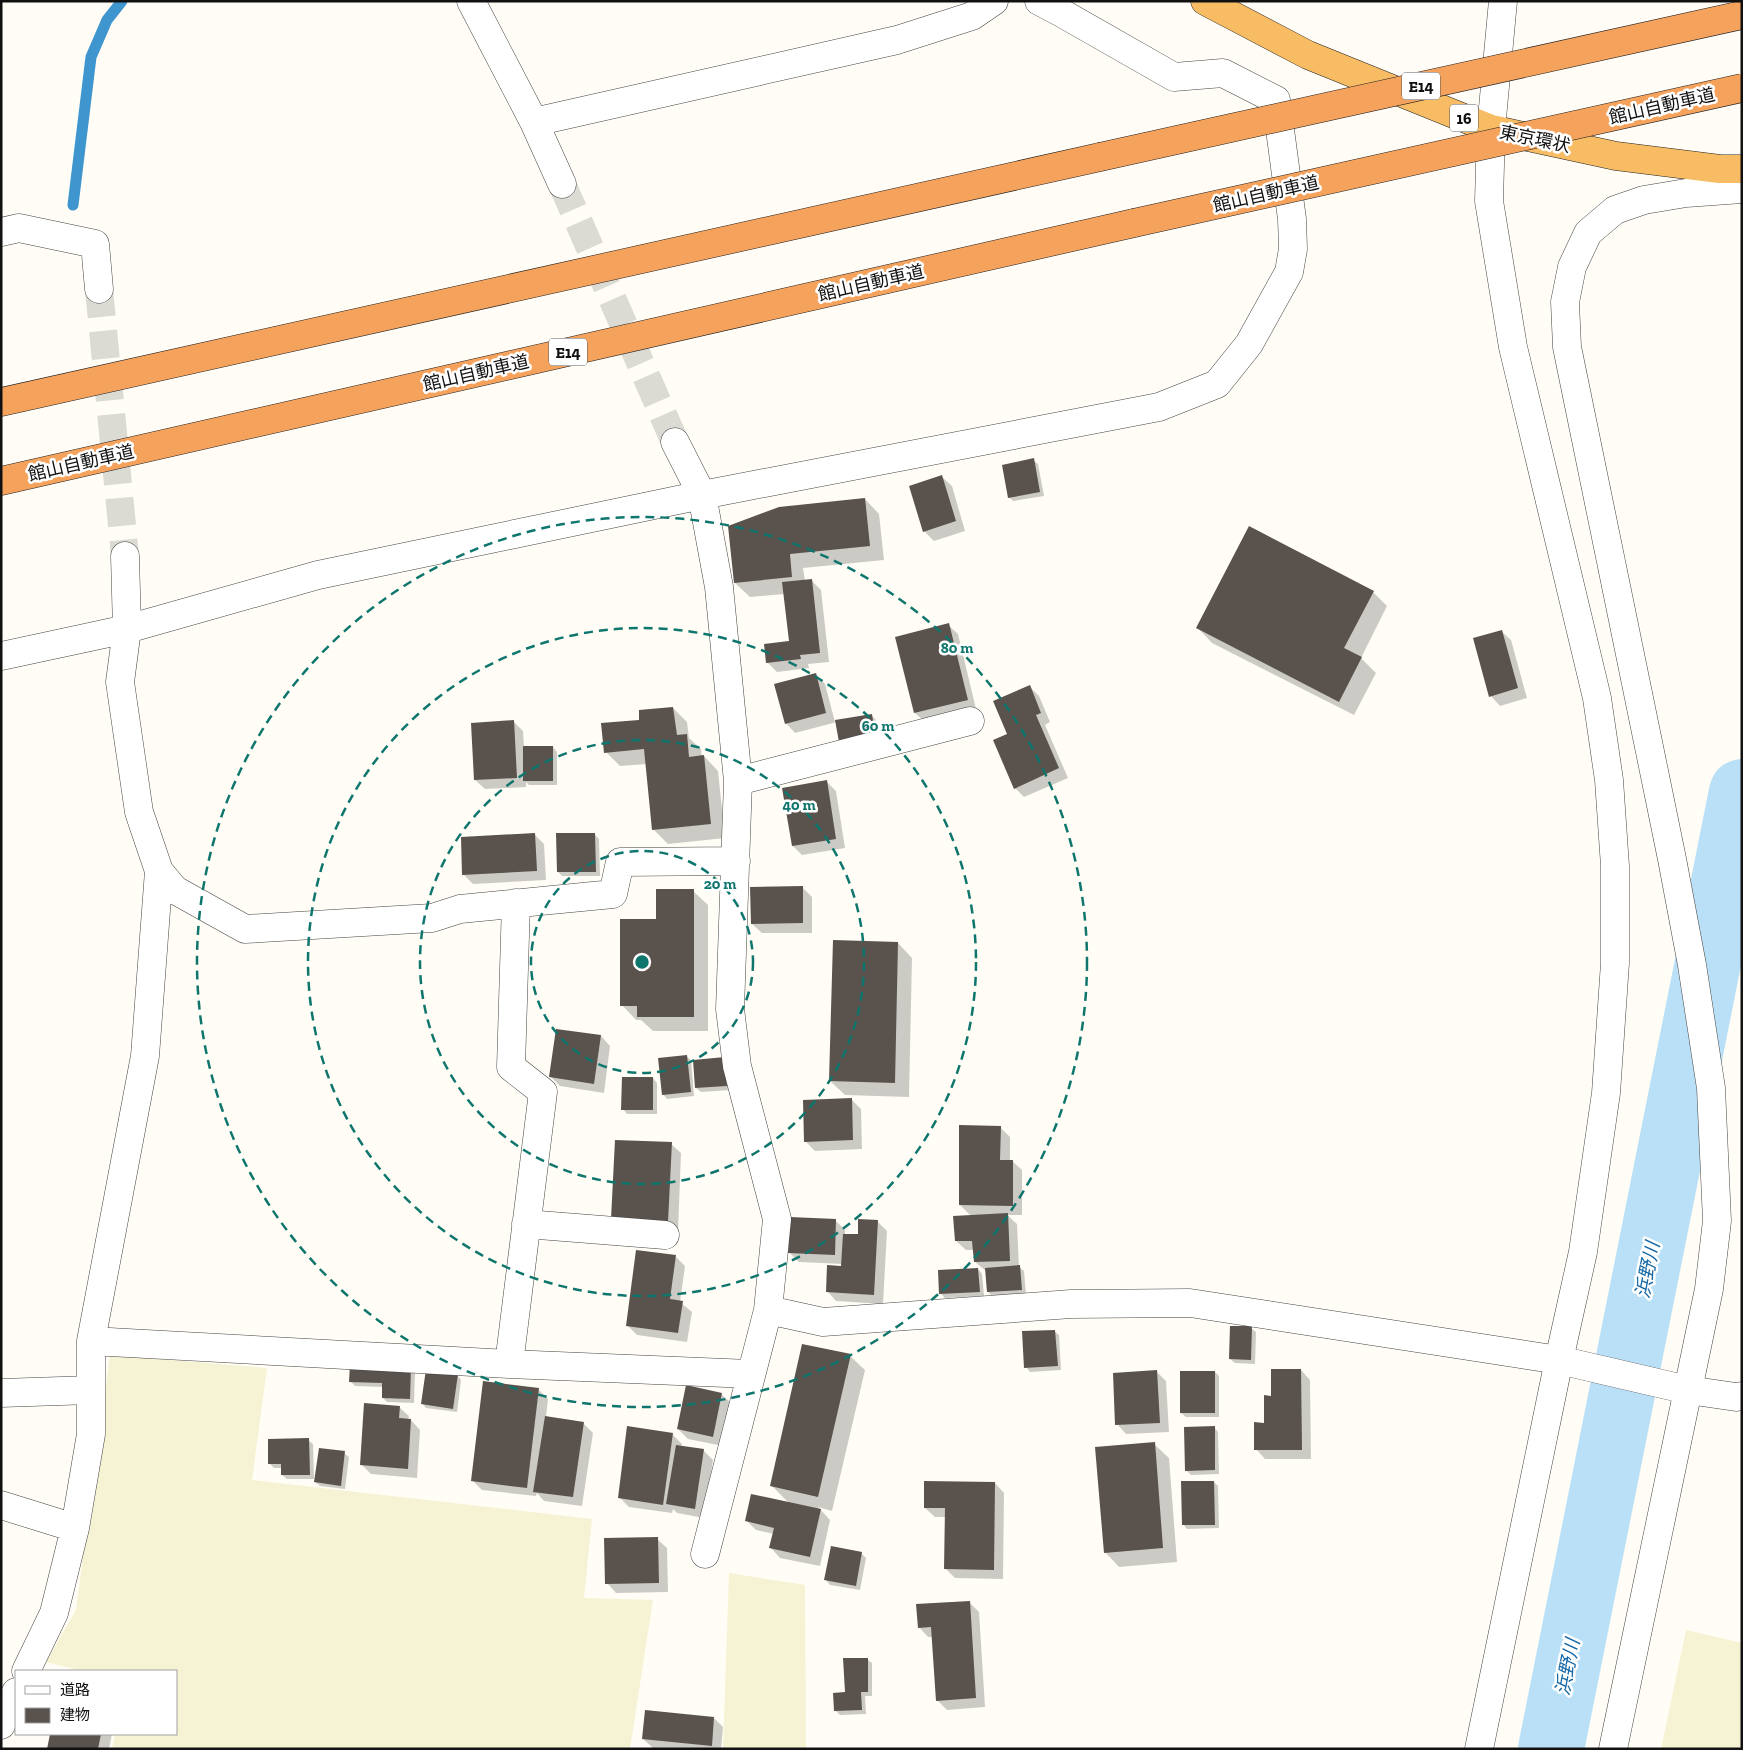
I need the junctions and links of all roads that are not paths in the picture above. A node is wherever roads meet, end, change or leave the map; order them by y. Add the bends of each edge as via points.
1 (472, 1) edge
2 (994, 1) edge
3 (1039, 1) edge
4 (1205, 1) edge
5 (1503, 1) edge
6 (1742, 15) edge
7 (1742, 88) edge
8 (534, 122) junction
9 (1491, 129) junction
10 (1742, 170) edge
11 (562, 184) tunnel mouth
12 (1742, 189) edge
13 (1, 232) edge
14 (99, 289) tunnel mouth
15 (1, 402) edge
16 (674, 442) tunnel mouth
17 (1, 481) edge
18 (702, 495) junction
19 (125, 556) tunnel mouth
20 (127, 629) junction
21 (1, 656) edge
22 (970, 721) dead end
23 (738, 781) junction
24 (736, 862) junction
25 (159, 872) junction
26 (516, 904) junction
27 (526, 1224) junction
28 (665, 1235) dead end
29 (768, 1310) junction
30 (91, 1341) junction
31 (1559, 1360) junction
32 (509, 1364) junction
33 (750, 1374) junction
34 (91, 1390) junction
35 (1688, 1390) junction
36 (1, 1393) edge
37 (1742, 1396) edge
38 (1, 1505) edge
39 (75, 1528) junction
40 (705, 1554) dead end
41 (26, 1670) edge
42 (15, 1694) edge
43 (1, 1725) edge
44 (1479, 1749) edge
45 (1614, 1749) edge

1 - 8 street
2 - 8 street via 972,16 897,40
3 - 18 street via 1174,77 1223,73 1276,100 1293,250 1289,272 1249,344 1217,384 1159,407
4 - 9 highway, 東京環状 / 16 via 1308,55
5 - 9 street
6 - 15 highway, E14, bridge
7 - 17 highway, 館山自動車道 / E14, bridge
8 - 11 street
9 - 10 highway, 東京環状 / 16 via 1616,156
9 - 31 street via 1490,201 1513,347 1597,698 1610,780 1615,963 1606,1093 1583,1252
12 - 35 street via 1686,193 1644,200 1615,210 1588,233 1572,267 1565,302 1567,347 1672,858 1711,1088 1717,1220 1709,1289
13 - 14 street via 19,228 95,244
16 - 18 street
18 - 20 street via 318,575
18 - 23 street via 719,587
19 - 20 street
20 - 21 street
20 - 25 street via 120,682 139,812
22 - 23 street
23 - 24 street
24 - 26 street via 620,862 613,894
24 - 29 street via 730,1009 736,1066 777,1219
25 - 26 street via 175,890 245,929 432,918 460,909
25 - 30 street via 145,1056
26 - 27 street via 511,1067 543,1092
27 - 28 street
27 - 32 street
29 - 31 street via 823,1322 1071,1304 1190,1303
29 - 33 street
30 - 32 street
30 - 34 street
31 - 35 street
31 - 44 street
32 - 33 street
33 - 40 street
34 - 36 street
34 - 39 street via 91,1434
35 - 37 street via 1736,1398
35 - 45 street
38 - 39 street
39 - 41 street via 54,1614
42 - 43 street

